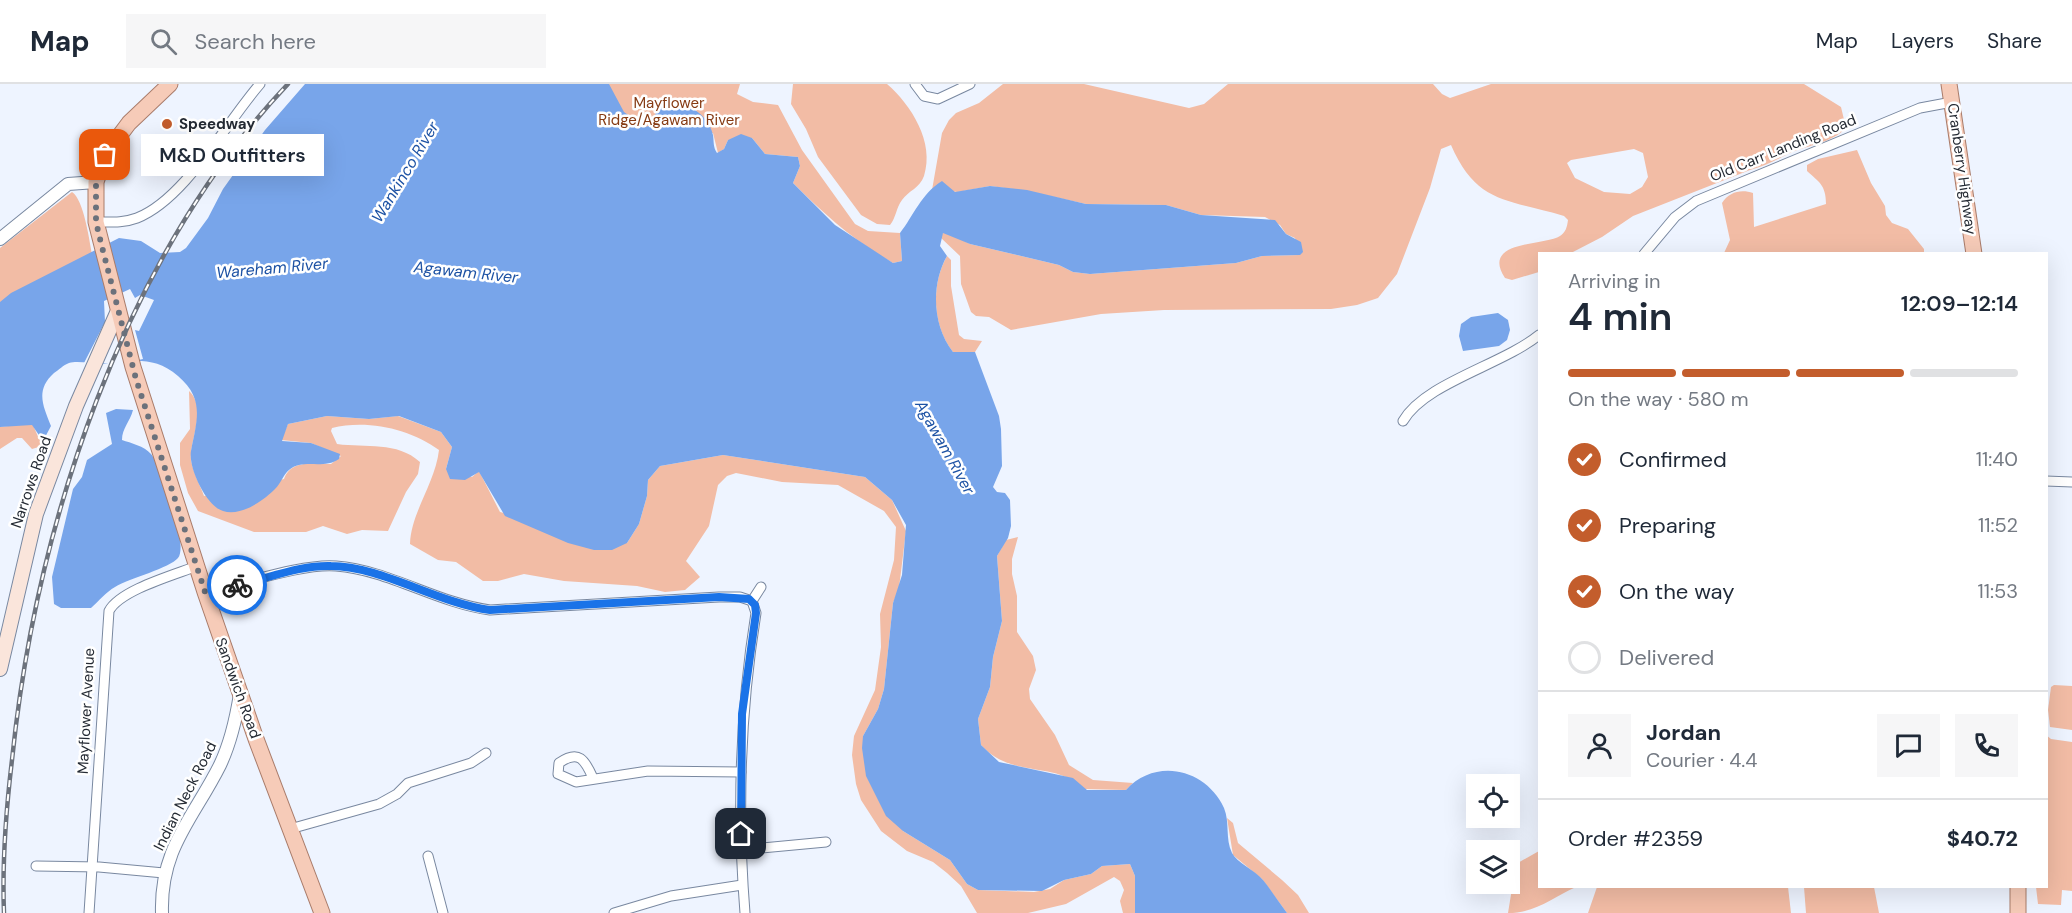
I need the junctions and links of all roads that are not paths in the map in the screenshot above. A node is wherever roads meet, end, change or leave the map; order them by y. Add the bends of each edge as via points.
1 (170, 84) edge
2 (260, 84) edge
3 (915, 84) edge
4 (970, 84) edge
5 (1950, 84) edge
6 (1952, 102) junction
7 (96, 182) junction
8 (96, 222) junction
9 (0, 239) edge
10 (1646, 252) edge
11 (1974, 252) edge
12 (116, 306) junction
13 (1538, 336) edge
14 (1403, 421) dead end
15 (2048, 481) edge
16 (2072, 482) edge
17 (197, 566) junction
18 (761, 587) dead end
19 (205, 592) junction
20 (752, 601) junction
21 (0, 669) edge
22 (240, 694) junction
23 (486, 753) dead end
24 (741, 772) junction
25 (593, 778) dead end
26 (290, 829) junction
27 (826, 842) dead end
28 (741, 850) junction
29 (428, 856) dead end
30 (36, 866) dead end
31 (93, 866) junction
32 (164, 873) junction
33 (742, 885) junction
34 (2018, 888) edge
35 (89, 913) edge
36 (162, 913) edge
37 (322, 913) edge
38 (443, 913) edge
39 (614, 913) edge
40 (745, 913) edge
41 (2018, 913) edge

1 - 7 main road via 111,144
2 - 8 street via 165,201 132,219
3 - 4 street via 924,96 938,99
5 - 6 main road, Cranberry Highway
6 - 10 street, Old Carr Landing Road via 1920,108 1696,201 1675,217
6 - 11 main road, Cranberry Highway
7 - 8 main road, Sandwich Road
7 - 9 street via 68,184
8 - 12 main road, Sandwich Road
12 - 17 main road, Sandwich Road
12 - 21 main road, Narrows Road via 36,514
13 - 14 street via 1523,348 1420,400
15 - 16 street
17 - 19 main road, Sandwich Road
17 - 31 street, Mayflower Avenue via 130,593 109,611
18 - 20 street
19 - 20 street via 332,566 357,569 490,610 719,597
19 - 22 main road, Sandwich Road
20 - 24 street via 756,613 742,714
22 - 26 main road, Sandwich Road
22 - 32 street, Indian Neck Road via 225,753 177,840
23 - 26 street via 471,763 408,783 379,804
24 - 25 street via 648,771
24 - 28 street
26 - 37 main road, Sandwich Road
27 - 28 street
28 - 33 street
29 - 38 street
30 - 31 street
31 - 32 street
31 - 35 street, Mayflower Avenue
32 - 36 street, Indian Neck Road
33 - 39 street via 671,896
33 - 40 street
34 - 41 main road

